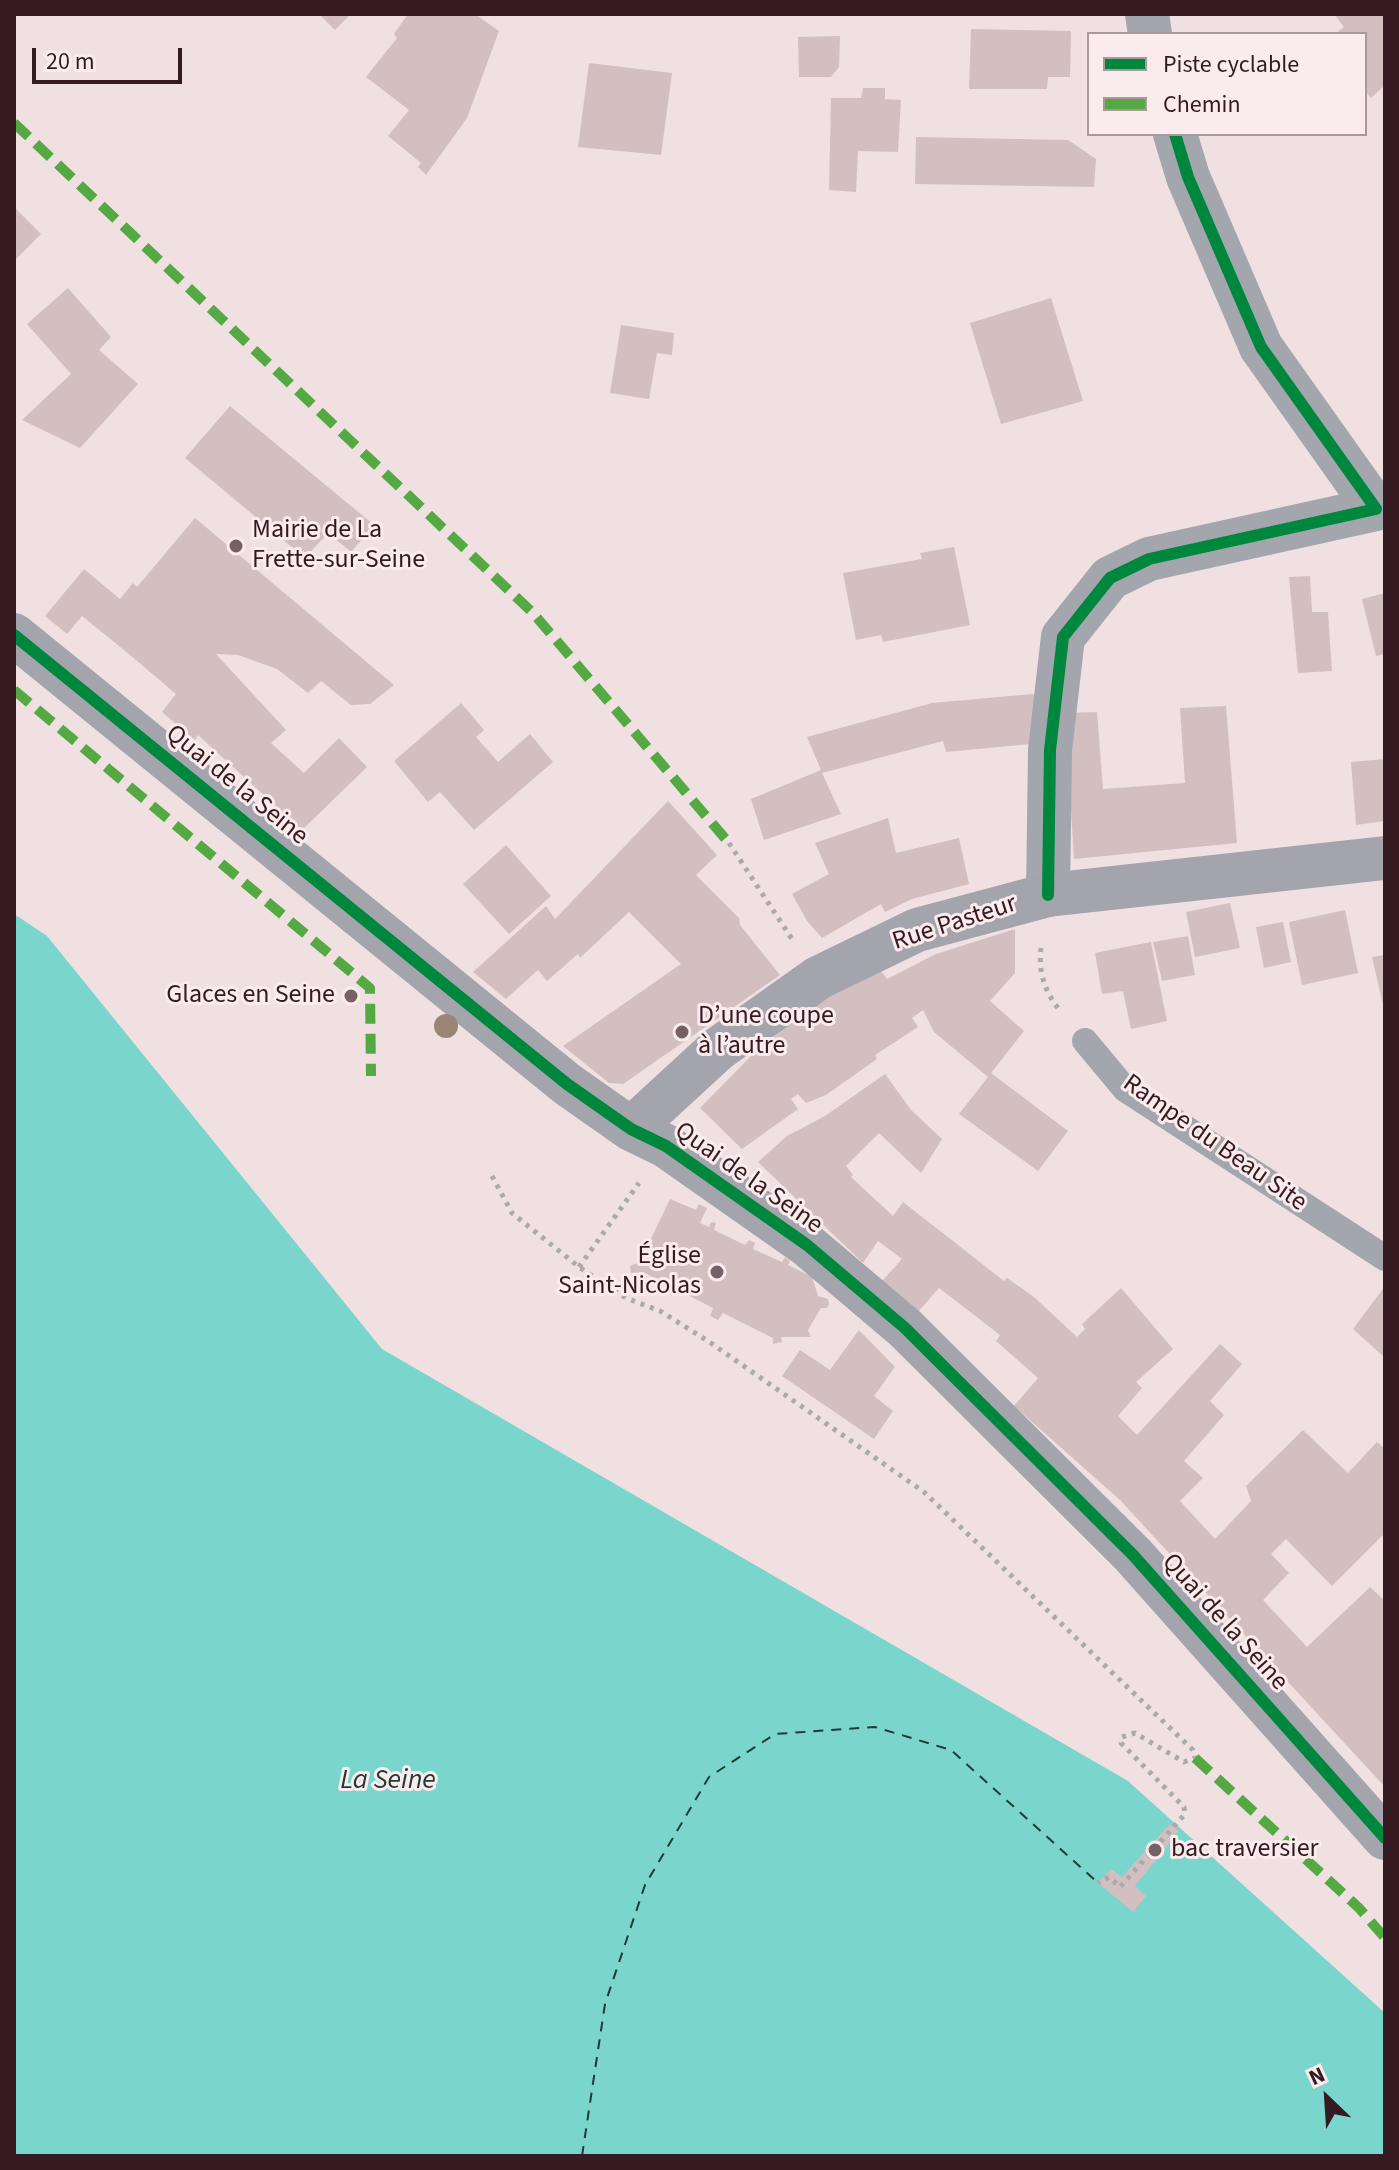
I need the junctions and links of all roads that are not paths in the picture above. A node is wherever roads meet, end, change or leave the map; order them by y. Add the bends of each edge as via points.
1 (1176, 136) edge
2 (14, 635) edge
3 (1385, 858) edge
4 (1048, 895) junction
5 (1085, 1041) road end
6 (648, 1137) junction
7 (1385, 1258) edge
8 (1385, 1838) edge

1 - 4 street via 1261,347 1376,509 1149,559 1110,578 1063,637 1050,750
2 - 6 street, Quai de la Seine via 567,1084
3 - 4 street, Rue Pasteur
4 - 6 street, Rue Pasteur via 917,930 818,978 718,1049
5 - 7 lane, Rampe du Beau Site via 1125,1089
6 - 8 street, Quai de la Seine via 807,1245 905,1328 1133,1555

